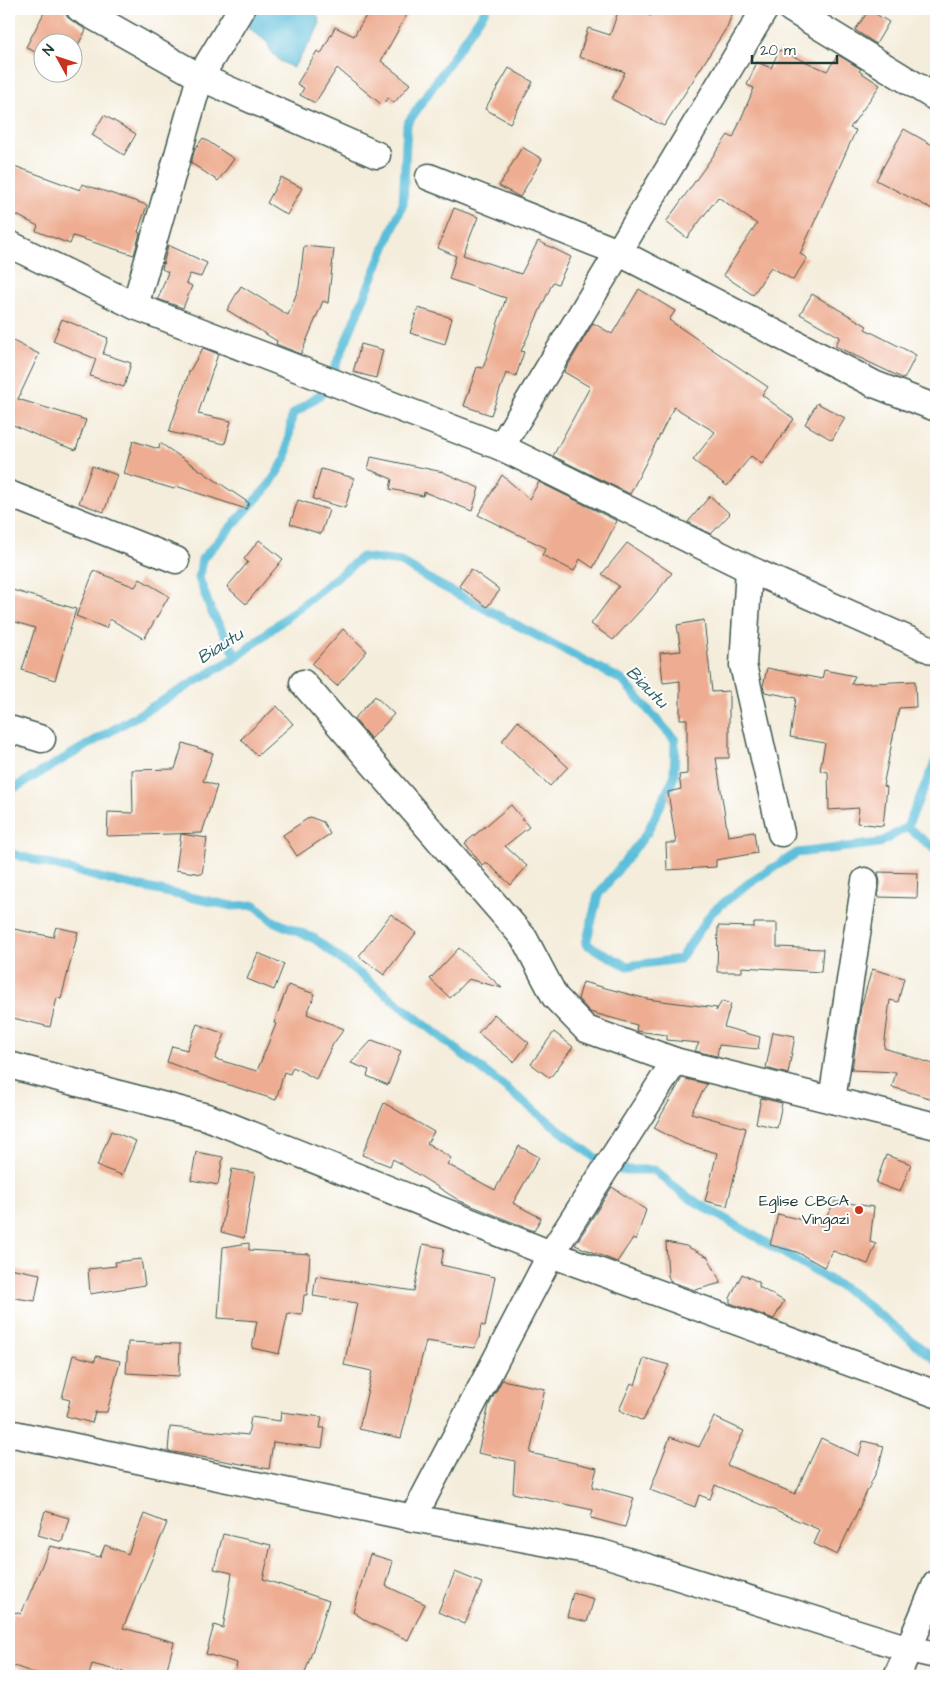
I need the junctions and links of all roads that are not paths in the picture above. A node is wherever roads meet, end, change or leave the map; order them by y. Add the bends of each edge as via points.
1 (80, 9) edge
2 (241, 9) edge
3 (765, 9) edge
4 (791, 9) edge
5 (200, 77) junction
6 (936, 98) edge
7 (377, 155) dead end
8 (429, 177) dead end
9 (9, 244) edge
10 (618, 252) junction
11 (135, 306) junction
12 (936, 408) edge
13 (501, 447) junction
14 (9, 494) edge
15 (176, 560) dead end
16 (748, 569) junction
17 (935, 651) edge
18 (303, 683) dead end
19 (9, 729) edge
20 (42, 739) dead end
21 (781, 833) dead end
22 (866, 881) dead end
23 (676, 1061) junction
24 (9, 1065) edge
25 (832, 1100) junction
26 (936, 1126) edge
27 (551, 1254) junction
28 (936, 1394) edge
29 (9, 1433) edge
30 (413, 1518) junction
31 (936, 1584) edge
32 (909, 1649) junction
33 (936, 1655) edge
34 (896, 1676) edge

1 - 5 street
2 - 5 street
3 - 10 street
4 - 6 street
5 - 7 street
5 - 11 street
8 - 10 street
9 - 11 street
10 - 12 street via 874,384
10 - 13 street
11 - 13 street
13 - 16 street
14 - 15 street
16 - 17 street
16 - 21 street via 743,665
18 - 23 street via 524,938 555,997 586,1030
19 - 20 street
22 - 25 street
23 - 25 street
23 - 27 street
24 - 27 street via 207,1117
25 - 26 street
27 - 28 street
27 - 30 street
29 - 30 street
30 - 32 street via 602,1553
31 - 32 street
32 - 33 street
32 - 34 street

